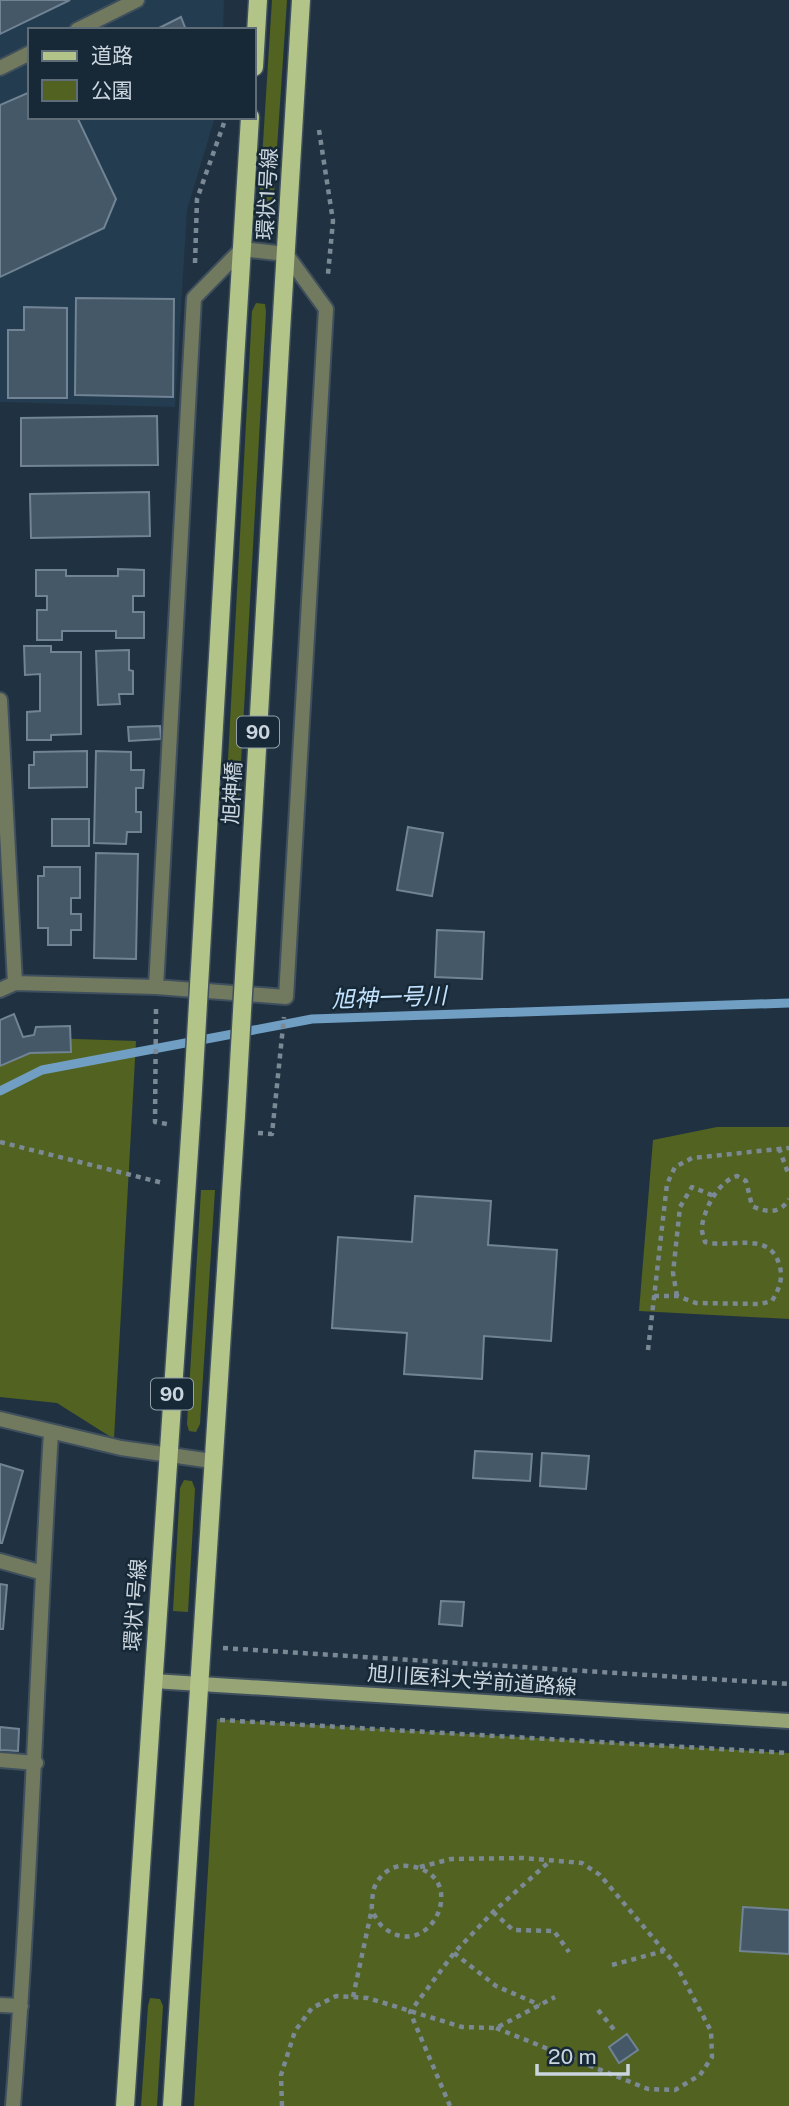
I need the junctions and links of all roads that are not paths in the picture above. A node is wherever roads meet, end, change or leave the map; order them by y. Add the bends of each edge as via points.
1 (137, 0) edge
2 (258, 0) edge
3 (301, 0) edge
4 (81, 28) edge
5 (256, 34) edge
6 (28, 54) edge
7 (0, 68) edge
8 (250, 119) edge
9 (242, 249) junction
10 (286, 254) junction
11 (236, 345) joint
12 (280, 348) joint
13 (0, 700) edge
14 (15, 983) junction
15 (156, 987) junction
16 (0, 990) edge
17 (192, 1107) joint
18 (0, 1419) edge
19 (51, 1433) junction
20 (168, 1455) junction
21 (212, 1461) junction
22 (0, 1561) edge
23 (43, 1573) junction
24 (153, 1681) junction
25 (198, 1685) junction
26 (789, 1721) edge
27 (0, 1760) edge
28 (36, 1763) junction
29 (0, 2005) edge
30 (21, 2006) junction
31 (13, 2106) edge
32 (125, 2106) edge
33 (172, 2106) edge

1 - 4 street
2 - 5 main road
3 - 10 main road, 環状1号線 / 90
6 - 7 street
8 - 9 main road, 環状1号線 / 90
9 - 10 street
9 - 11 main road, 環状1号線 / 90
9 - 15 street via 194,298
10 - 12 main road, 環状1号線 / 90
10 - 15 street via 326,309 286,997
11 - 17 main road, 旭神橋 / 90, bridge
12 - 21 main road, 旭神橋 / 90, bridge
13 - 14 street
14 - 15 street
14 - 16 street
17 - 20 main road, 環状1号線 / 90
18 - 19 street
19 - 20 street
19 - 23 street
20 - 21 street
20 - 24 main road, 環状1号線 / 90
21 - 25 main road, 90
22 - 23 street
23 - 28 street
24 - 25 street, 旭川医科大学前道路線
24 - 32 main road, 環状1号線 / 90
25 - 26 street, 旭川医科大学前道路線
25 - 33 main road, 90
27 - 28 street
28 - 30 street
29 - 30 street
30 - 31 street

